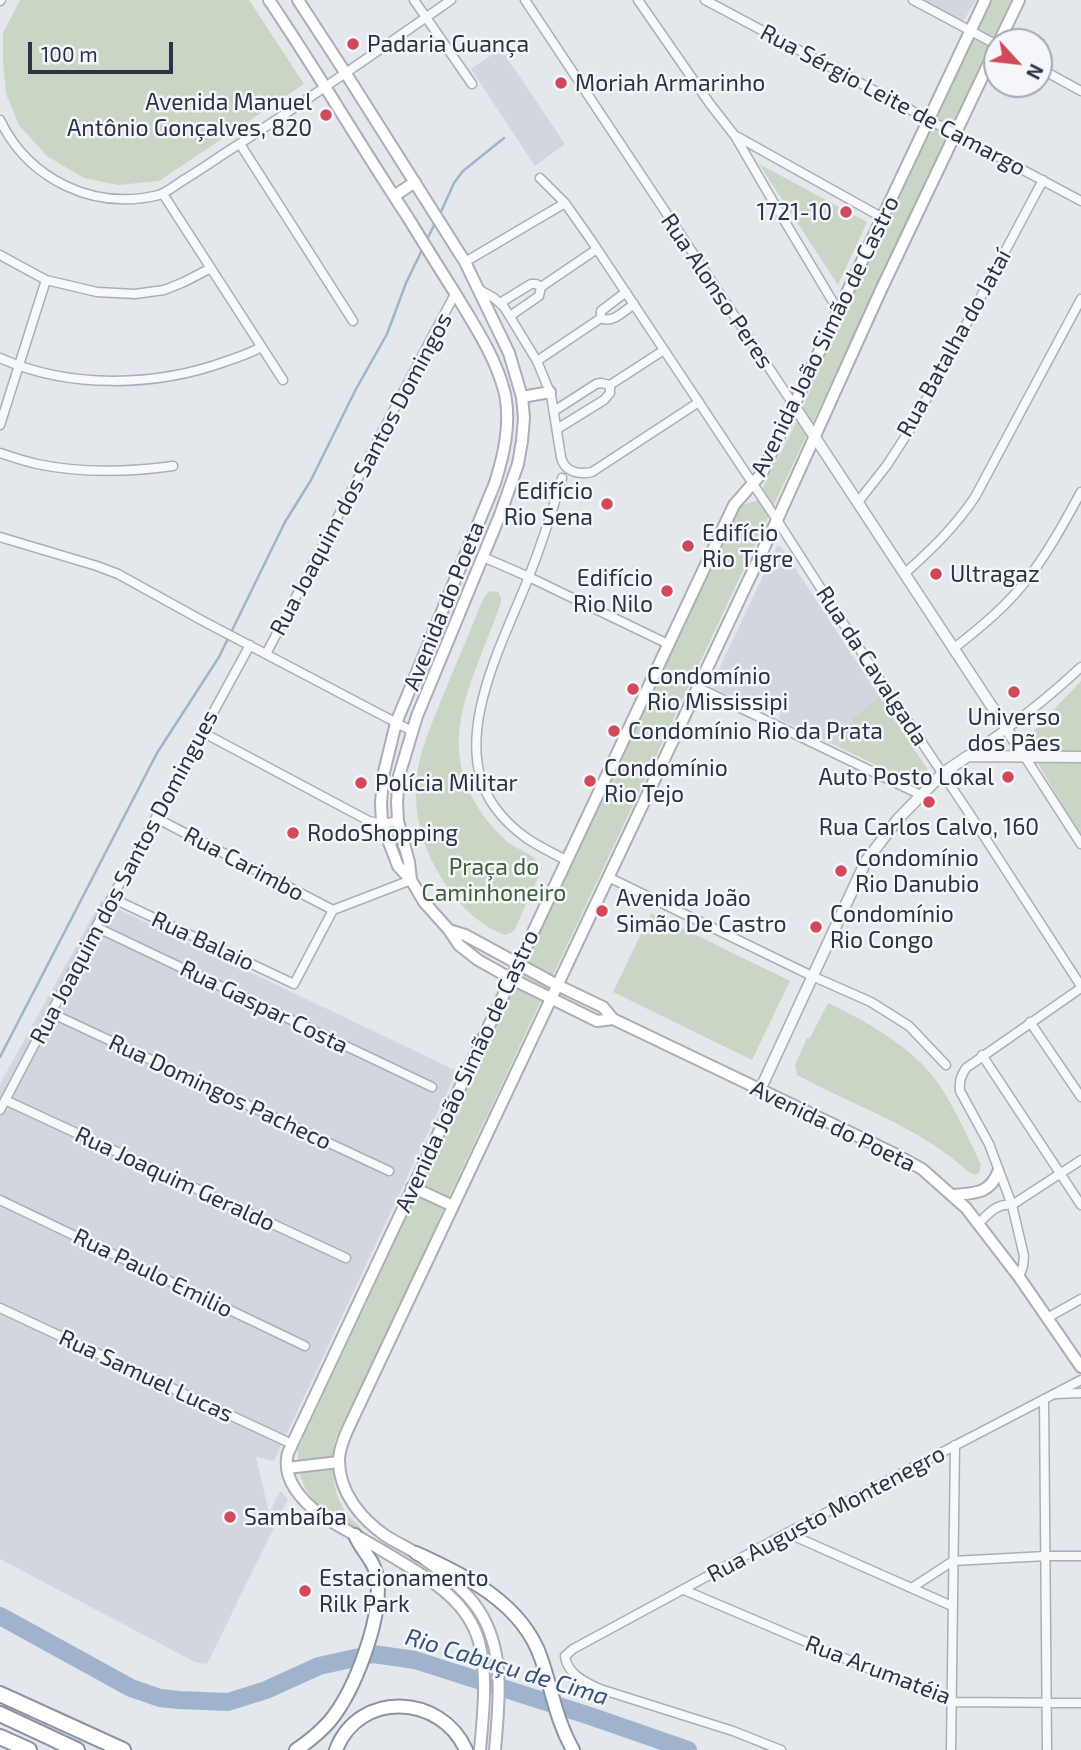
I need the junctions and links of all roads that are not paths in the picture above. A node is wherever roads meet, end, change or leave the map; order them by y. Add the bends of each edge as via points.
1 (269, 0) edge
2 (298, 0) edge
3 (414, 0) edge
4 (451, 0) edge
5 (525, 0) edge
6 (638, 0) edge
7 (647, 0) edge
8 (705, 0) edge
9 (729, 0) edge
10 (913, 0) edge
11 (985, 0) edge
12 (1018, 0) edge
13 (645, 10) junction
14 (724, 10) junction
15 (426, 18) junction
16 (1005, 28) edge
17 (971, 31) junction
18 (983, 37) edge
19 (346, 73) junction
20 (983, 76) edge
21 (1053, 76) edge
22 (472, 84) dead end
23 (326, 86) junction
24 (1081, 91) edge
25 (929, 119) junction
26 (1, 125) edge
27 (956, 134) junction
28 (735, 136) junction
29 (240, 144) junction
30 (761, 150) junction
31 (751, 164) junction
32 (540, 178) dead end
33 (1043, 180) junction
34 (415, 182) junction
35 (163, 194) junction
36 (394, 196) junction
37 (1081, 201) edge
38 (565, 203) junction
39 (883, 218) junction
40 (597, 249) junction
41 (0, 255) edge
42 (465, 262) junction
43 (211, 268) junction
44 (46, 280) junction
45 (541, 287) junction
46 (480, 290) junction
47 (626, 292) junction
48 (456, 294) junction
49 (1081, 299) edge
50 (500, 303) junction
51 (634, 304) junction
52 (839, 312) junction
53 (510, 316) junction
54 (601, 318) junction
55 (353, 321) dead end
56 (261, 347) junction
57 (664, 350) junction
58 (0, 358) edge
59 (537, 361) junction
60 (19, 367) junction
61 (283, 380) dead end
62 (610, 385) junction
63 (550, 392) junction
64 (522, 397) junction
65 (699, 402) junction
66 (795, 407) junction
67 (554, 411) junction
68 (0, 425) edge
69 (557, 429) junction
70 (813, 437) junction
71 (0, 453) edge
72 (173, 467) dead end
73 (562, 478) dead end
74 (752, 484) junction
75 (1081, 492) edge
76 (858, 502) junction
77 (777, 520) junction
78 (0, 537) edge
79 (483, 557) junction
80 (904, 574) junction
81 (529, 577) junction
82 (247, 643) junction
83 (668, 644) junction
84 (953, 649) junction
85 (267, 654) junction
86 (1081, 667) edge
87 (697, 687) junction
88 (396, 723) junction
89 (1007, 729) junction
90 (412, 731) junction
91 (202, 732) junction
92 (968, 756) junction
93 (1024, 757) junction
94 (1081, 757) edge
95 (943, 773) junction
96 (921, 795) junction
97 (156, 818) junction
98 (398, 821) junction
99 (382, 824) junction
100 (1081, 844) edge
101 (566, 860) junction
102 (607, 877) junction
103 (411, 880) junction
104 (112, 898) junction
105 (333, 910) junction
106 (96, 927) junction
107 (449, 930) junction
108 (517, 964) junction
109 (812, 976) junction
110 (510, 978) junction
111 (556, 985) junction
112 (1081, 987) edge
113 (550, 998) junction
114 (51, 1013) junction
115 (613, 1019) junction
116 (1030, 1022) junction
117 (982, 1055) junction
118 (946, 1065) dead end
119 (432, 1087) dead end
120 (760, 1090) junction
121 (1081, 1097) edge
122 (5, 1100) junction
123 (0, 1110) edge
124 (1081, 1160) edge
125 (388, 1171) dead end
126 (998, 1172) junction
127 (1060, 1174) junction
128 (412, 1186) junction
129 (954, 1195) junction
130 (0, 1200) edge
131 (1012, 1205) junction
132 (1081, 1205) edge
133 (453, 1206) junction
134 (979, 1223) junction
135 (346, 1258) dead end
136 (1018, 1277) junction
137 (1081, 1299) edge
138 (0, 1308) edge
139 (1047, 1318) junction
140 (305, 1346) dead end
141 (1081, 1367) edge
142 (1081, 1380) edge
143 (1081, 1393) edge
144 (1053, 1394) junction
145 (1044, 1399) junction
146 (292, 1444) junction
147 (955, 1445) junction
148 (339, 1462) junction
149 (287, 1468) junction
150 (787, 1533) junction
151 (355, 1535) junction
152 (415, 1553) junction
153 (1046, 1556) junction
154 (1081, 1556) edge
155 (953, 1561) junction
156 (913, 1587) junction
157 (684, 1590) junction
158 (952, 1606) junction
159 (0, 1694) edge
160 (952, 1702) junction
161 (1048, 1703) junction
162 (1081, 1703) edge
163 (0, 1714) edge
164 (0, 1737) edge
165 (29, 1750) edge
166 (77, 1750) edge
167 (123, 1750) edge
168 (296, 1750) edge
169 (336, 1750) edge
170 (466, 1750) edge
171 (480, 1750) edge
172 (495, 1750) edge
173 (573, 1750) edge
174 (781, 1750) edge
175 (951, 1750) edge
176 (1047, 1750) edge

1 - 23 main road, Avenida do Poeta
2 - 19 main road, Avenida do Poeta
3 - 15 street
4 - 15 street
5 - 66 street, Rua Alonso Peres
6 - 13 street
7 - 13 street
8 - 14 street, Rua Sérgio Leite de Camargo
9 - 14 street
10 - 17 street
11 - 17 main road, Avenida João Simão de Castro
12 - 16 main road, Avenida João Simão de Castro
13 - 28 street
14 - 25 street, Rua Sérgio Leite de Camargo
15 - 19 street
15 - 22 street
17 - 18 street
17 - 25 main road, Avenida João Simão de Castro
19 - 23 street
19 - 34 main road, Avenida do Poeta
20 - 27 main road, Avenida João Simão de Castro
21 - 24 street
23 - 29 street
23 - 36 main road, Avenida do Poeta
25 - 27 street, Rua Sérgio Leite de Camargo
25 - 39 main road, Avenida João Simão de Castro
26 - 35 street via 37,167 87,196 125,200
27 - 33 street, Rua Sérgio Leite de Camargo
27 - 70 main road, Avenida João Simão de Castro
28 - 30 street
28 - 31 street
29 - 35 street
29 - 55 street
30 - 31 street
30 - 39 street
31 - 52 street
32 - 38 street, Rua da Cavalgada
33 - 37 street, Rua Sérgio Leite de Camargo
33 - 76 street, Rua Batalha do Jataí via 911,428
34 - 36 main road
34 - 42 main road, Avenida do Poeta
35 - 43 street
36 - 48 main road, Avenida do Poeta
38 - 40 street, Rua da Cavalgada
38 - 42 street
39 - 52 main road, Avenida João Simão de Castro
40 - 45 street
40 - 47 street, Rua da Cavalgada
41 - 44 street
42 - 46 main road, Avenida do Poeta
43 - 44 street via 164,290 135,294 97,292
43 - 56 street
44 - 60 street
45 - 50 street via 531,284
45 - 53 street via 539,296
46 - 50 street, Avenida do Poeta
46 - 64 main road, Avenida do Poeta via 509,353
47 - 51 street, Rua da Cavalgada
47 - 54 street via 601,311
48 - 85 street, Rua Joaquim dos Santos Domingos
48 - 88 main road, Avenida do Poeta via 486,345 502,385 506,441 495,483
49 - 80 street via 975,496 937,545
50 - 53 street, Avenida do Poeta
51 - 54 street via 610,320
51 - 57 street, Rua da Cavalgada
52 - 66 main road, Avenida João Simão de Castro
53 - 59 street, Avenida do Poeta
54 - 59 street
56 - 60 street via 204,370 132,380 94,380
56 - 61 street
57 - 62 street
57 - 65 street, Rua da Cavalgada
58 - 60 street
59 - 63 street, Avenida do Poeta
60 - 68 street
62 - 67 street via 596,384
62 - 69 street via 604,400
63 - 64 main road
63 - 67 street, Avenida do Poeta
64 - 79 main road, Avenida do Poeta via 518,464
65 - 69 street, Avenida do Poeta via 592,472 573,472 562,464
65 - 74 street, Rua da Cavalgada
66 - 70 street, Rua Alonso Peres
66 - 74 main road, Avenida João Simão de Castro
67 - 69 street, Avenida do Poeta
70 - 76 street, Rua Alonso Peres
70 - 77 main road, Avenida João Simão de Castro
71 - 72 street via 76,469
73 - 81 street
74 - 77 street, Rua da Cavalgada
74 - 83 main road, Avenida João Simão de Castro via 734,505
75 - 84 street via 1027,580
76 - 80 street, Rua Alonso Peres
77 - 87 main road, Avenida João Simão de Castro
77 - 95 street, Rua da Cavalgada
78 - 82 street via 109,570
79 - 81 street
79 - 90 main road, Avenida do Poeta
80 - 84 street, Rua Alonso Peres
81 - 83 street
81 - 101 street via 487,682 479,714 478,761 493,804 509,824 526,839
82 - 85 street
82 - 91 street, Rua Joaquim dos Santos Domingues
83 - 101 main road, Avenida João Simão de Castro
84 - 89 street, Rua Alonso Peres
85 - 88 street
86 - 89 street
87 - 96 street
87 - 102 main road, Avenida João Simão de Castro
88 - 90 street
88 - 99 main road, Avenida do Poeta via 384,772
89 - 92 street
89 - 93 street, Rua Alonso Peres
90 - 98 main road, Avenida do Poeta via 399,776
91 - 97 street, Rua Joaquim dos Santos Domingues
91 - 99 street
92 - 93 street
92 - 95 street
93 - 94 street
93 - 100 street
95 - 96 street
95 - 112 street, Rua da Cavalgada
96 - 109 street via 866,861
97 - 104 street, Rua Joaquim dos Santos Domingues
97 - 105 street, Rua Carimbo
98 - 99 street
98 - 103 main road, Avenida do Poeta
99 - 103 main road, Avenida do Poeta via 398,866
101 - 108 main road, Avenida João Simão de Castro
102 - 109 street
102 - 111 main road, Avenida João Simão de Castro
103 - 105 street
103 - 107 main road, Avenida do Poeta
104 - 105 street, Rua Balaio via 294,984
104 - 106 street, Rua Joaquim dos Santos Domingues
106 - 114 street, Rua Joaquim dos Santos Domingues
106 - 119 street, Rua Gaspar Costa
107 - 108 main road, Avenida do Poeta
107 - 110 main road, Avenida do Poeta via 478,960
108 - 110 main road, Avenida João Simão de Castro
108 - 111 main road, Avenida do Poeta
109 - 118 street via 888,1012 909,1026
109 - 120 street
110 - 113 main road, Avenida do Poeta
110 - 128 main road, Avenida João Simão de Castro
111 - 113 main road, Avenida João Simão de Castro
111 - 115 main road, Avenida do Poeta via 603,1007
112 - 116 street
113 - 115 main road, Avenida do Poeta via 597,1021
113 - 133 main road, Avenida João Simão de Castro
114 - 122 street, Rua Joaquim dos Santos Domingues
114 - 125 street, Rua Domingos Pacheco
115 - 120 main road, Avenida do Poeta
116 - 117 street
116 - 121 street
117 - 126 street via 961,1075 960,1091 989,1144
117 - 127 street
120 - 129 main road, Avenida do Poeta via 903,1158
122 - 123 street, Rua Joaquim dos Santos Domingues
122 - 135 street, Rua Joaquim Geraldo
124 - 127 street
126 - 129 main road via 988,1187
126 - 131 street
127 - 131 street
127 - 132 street
128 - 133 main road
128 - 146 main road, Avenida João Simão de Castro
129 - 134 main road, Avenida do Poeta
130 - 140 street, Rua Paulo Emilio
131 - 134 street via 998,1206
131 - 136 street via 1024,1256
133 - 148 main road, Avenida João Simão de Castro via 349,1427
134 - 136 main road, Avenida do Poeta
136 - 139 main road, Avenida do Poeta
137 - 139 street
138 - 146 street, Rua Samuel Lucas
139 - 141 main road, Avenida do Poeta
142 - 144 street, Rua Augusto Montenegro
143 - 144 street
144 - 145 street, Rua Augusto Montenegro
145 - 147 street, Rua Augusto Montenegro
145 - 153 street
146 - 149 main road, Avenida João Simão de Castro
147 - 150 street, Rua Augusto Montenegro
147 - 155 street
148 - 149 main road
148 - 152 main road, Avenida João Simão de Castro via 342,1483 359,1511 385,1535
149 - 151 main road via 307,1504
150 - 156 street
150 - 157 street, Rua Augusto Montenegro
151 - 168 highway via 373,1561 378,1607 340,1707 318,1734
151 - 171 main road via 436,1584 461,1606 473,1626 483,1668
152 - 172 main road, Avenida João Simão de Castro via 470,1598 493,1639 498,1670
152 - 173 highway via 483,1589 526,1628 543,1661
153 - 154 street
153 - 155 street
153 - 161 street
155 - 156 street
155 - 158 street
156 - 158 street
157 - 160 street, Rua Arumatéia
157 - 174 street, Rua Augusto Montenegro via 573,1649 565,1656 567,1665 593,1686
158 - 160 street
159 - 167 highway
160 - 161 street, Rua Arumatéia
160 - 175 street
161 - 162 street, Rua Arumatéia
161 - 176 street
163 - 166 highway
164 - 165 highway
169 - 170 highway via 356,1722 397,1705 442,1720

